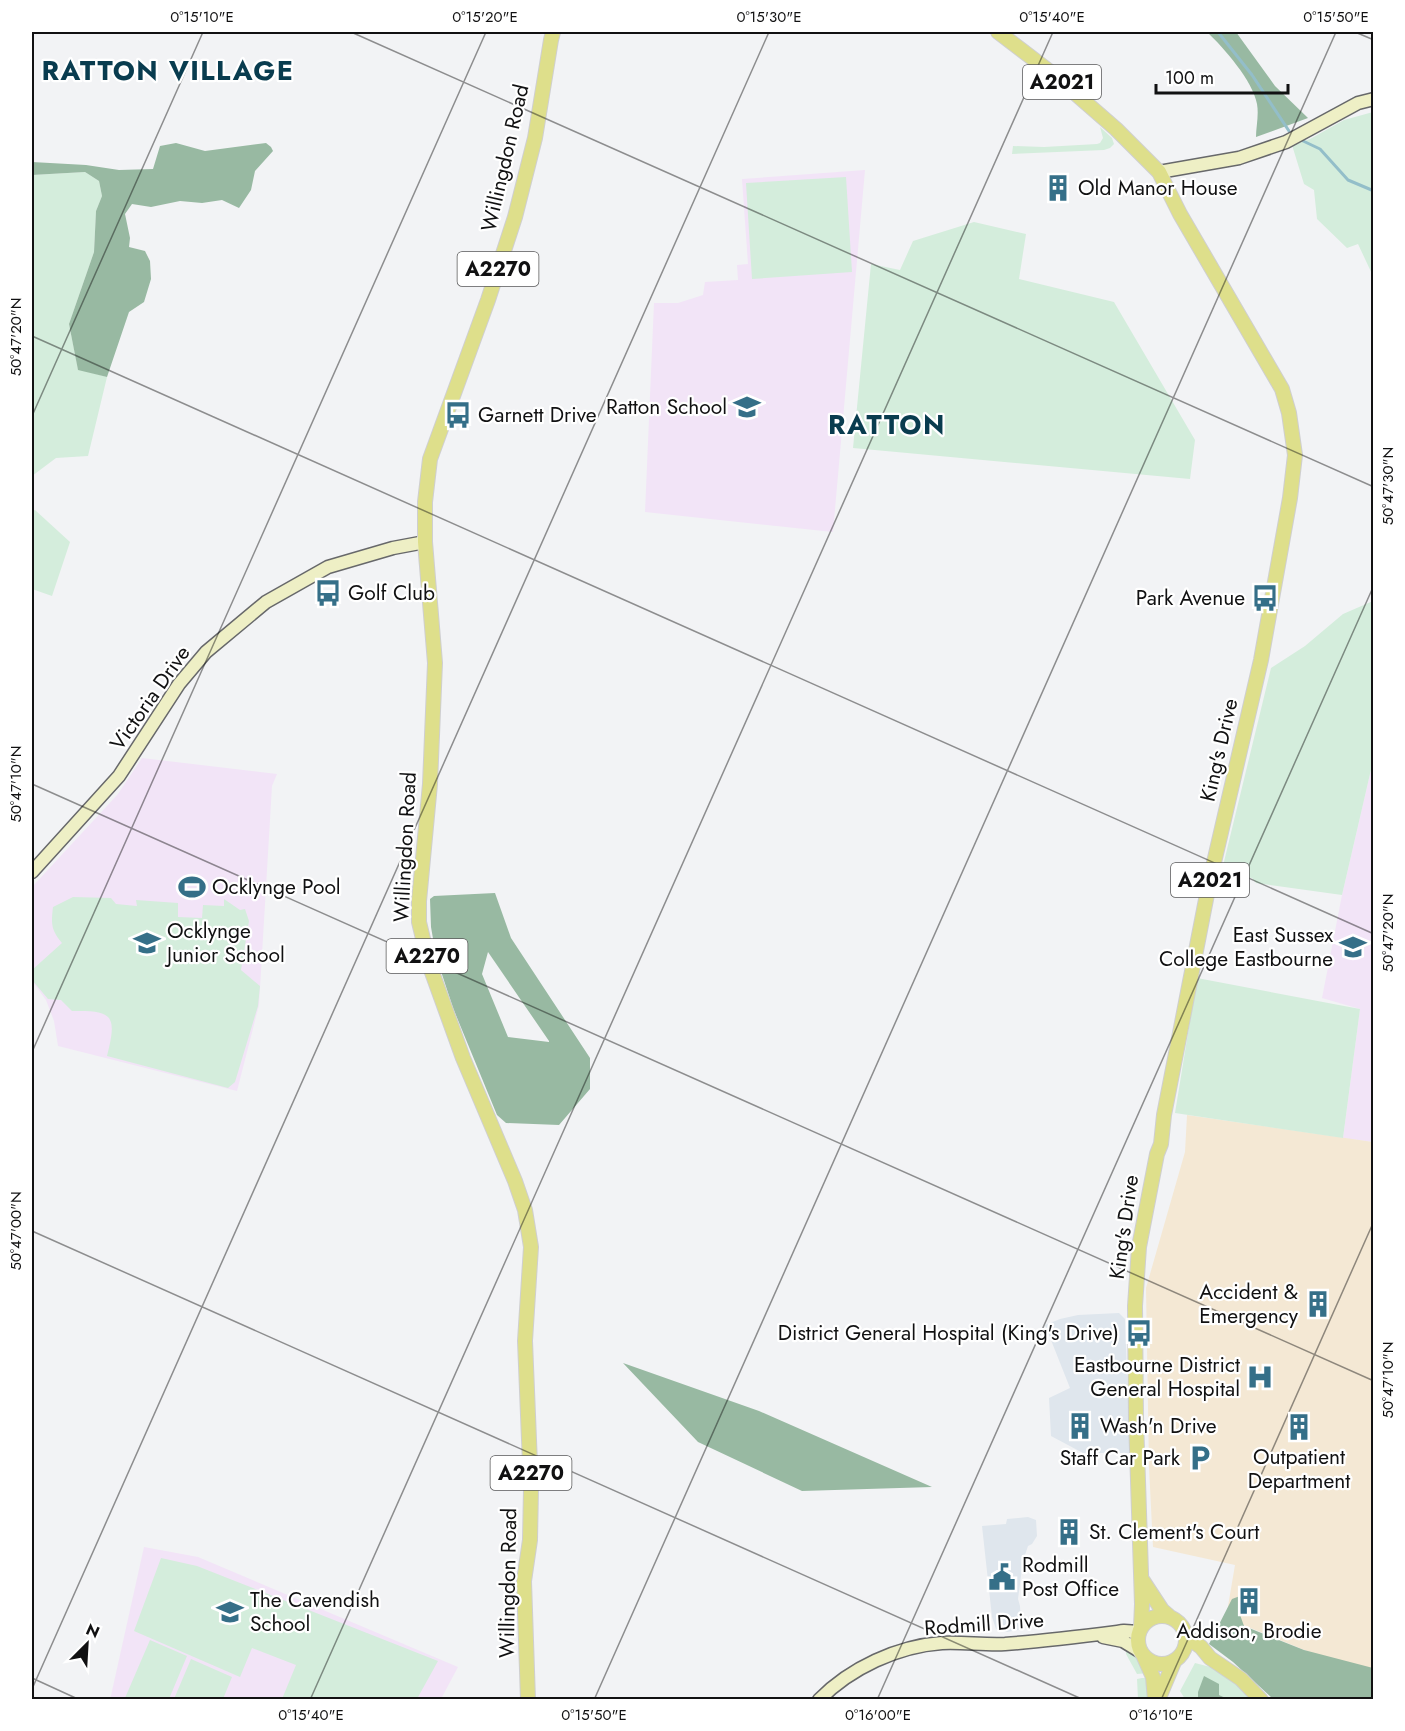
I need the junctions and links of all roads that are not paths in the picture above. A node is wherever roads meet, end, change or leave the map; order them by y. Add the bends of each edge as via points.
1 (553, 32) edge
2 (998, 32) edge
3 (1374, 99) edge
4 (1159, 172) junction
5 (425, 542) junction
6 (32, 872) edge
7 (1141, 1580) junction
8 (1169, 1616) junction
9 (1140, 1630) junction
10 (1093, 1635) junction
11 (1187, 1637) junction
12 (1143, 1654) junction
13 (1210, 1658) junction
14 (1176, 1660) junction
15 (528, 1700) edge
16 (819, 1700) edge
17 (1156, 1700) edge
18 (1262, 1700) edge

1 - 5 main road, Willingdon Road / A2270 via 535,138 515,217 430,459
2 - 4 main road, King's Drive / A2021 via 1053,74
3 - 4 street via 1358,103 1286,142 1239,158
4 - 7 main road, King's Drive / A2021 via 1282,389 1295,455 1266,639 1209,884 1139,1247 1134,1336
5 - 6 street, Victoria Drive via 328,567 266,602 206,652 179,684 119,776
5 - 15 main road, Willingdon Road / A2270 via 435,663 419,922 429,964 463,1058 525,1210 531,1247 525,1341 531,1489 524,1581
7 - 8 main road
7 - 9 main road, A2021
8 - 9 main road via 1151,1618
8 - 11 main road via 1180,1623
9 - 10 street, Rodmill Drive
9 - 12 main road via 1138,1645
10 - 12 street, Rodmill Drive via 1123,1641
10 - 16 street, Rodmill Drive via 918,1647 854,1672
11 - 13 main road
11 - 14 main road via 1183,1654
12 - 14 main road via 1155,1664
12 - 17 main road via 1153,1677
13 - 14 main road
13 - 18 main road via 1241,1679
14 - 17 main road

